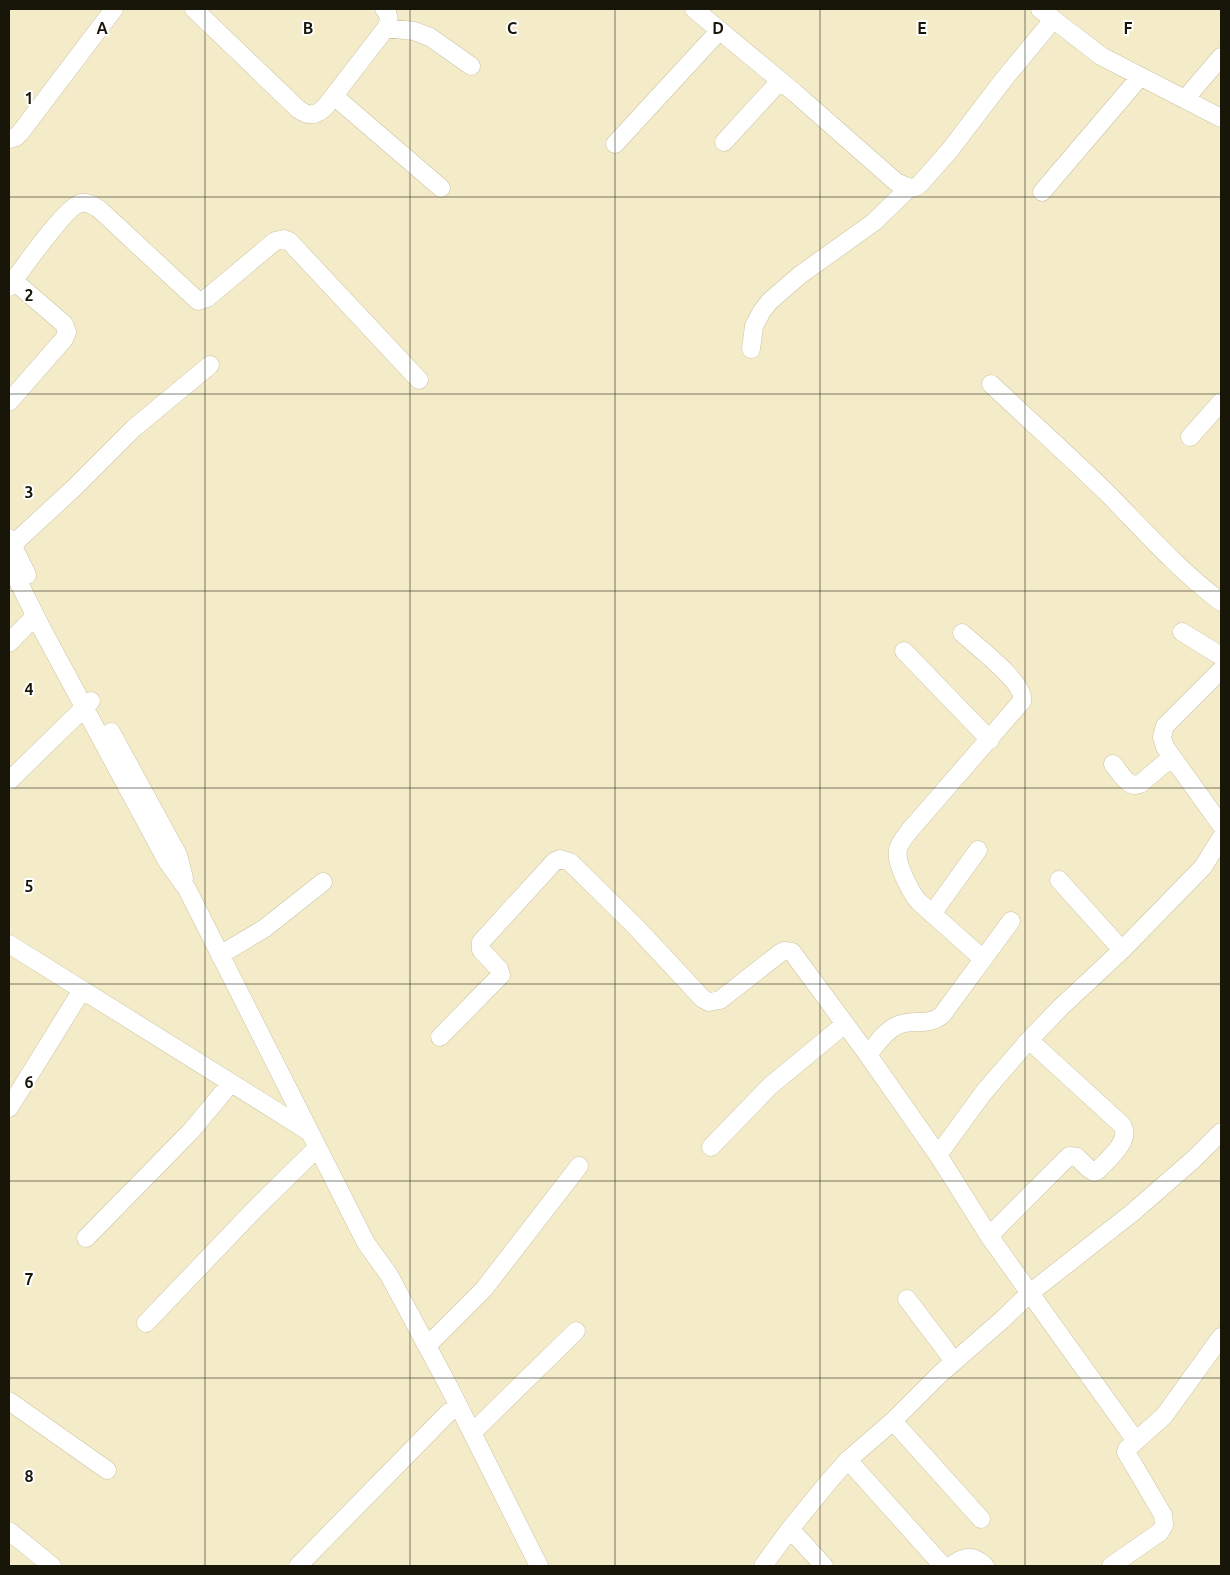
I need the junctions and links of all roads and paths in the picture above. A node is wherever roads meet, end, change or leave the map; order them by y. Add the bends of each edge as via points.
1 (114, 9) edge
2 (194, 9) edge
3 (384, 9) edge
4 (694, 9) edge
5 (1047, 13) edge
6 (386, 28) junction
7 (720, 30) junction
8 (1221, 57) edge
9 (471, 66) dead end
10 (1140, 77) junction
11 (780, 80) junction
12 (334, 96) junction
13 (1185, 99) junction
14 (1221, 118) edge
15 (9, 139) edge
16 (724, 142) dead end
17 (615, 144) dead end
18 (441, 188) dead end
19 (909, 188) junction
20 (1042, 192) dead end
21 (11, 284) edge
22 (751, 349) dead end
23 (210, 366) dead end
24 (419, 380) dead end
25 (991, 384) dead end
26 (9, 402) edge
27 (1221, 402) edge
28 (1190, 437) dead end
29 (10, 544) edge
30 (9, 563) edge
31 (1221, 602) edge
32 (35, 616) junction
33 (1182, 632) dead end
34 (962, 633) dead end
35 (9, 644) edge
36 (904, 651) dead end
37 (1221, 656) edge
38 (1221, 670) edge
39 (88, 703) junction
40 (990, 740) junction
41 (1172, 757) junction
42 (1113, 764) dead end
43 (9, 781) edge
44 (1221, 825) edge
45 (1221, 838) edge
46 (978, 850) dead end
47 (1059, 880) dead end
48 (323, 882) dead end
49 (932, 914) junction
50 (1011, 922) dead end
51 (9, 944) edge
52 (1122, 950) junction
53 (220, 955) junction
54 (983, 959) junction
55 (82, 990) junction
56 (845, 1024) junction
57 (440, 1037) dead end
58 (1029, 1040) junction
59 (868, 1054) junction
60 (231, 1083) junction
61 (9, 1108) edge
62 (308, 1131) junction
63 (1221, 1132) edge
64 (711, 1147) dead end
65 (317, 1148) junction
66 (938, 1154) junction
67 (579, 1166) dead end
68 (989, 1236) junction
69 (86, 1238) dead end
70 (366, 1244) junction
71 (1030, 1293) junction
72 (907, 1299) dead end
73 (146, 1323) dead end
74 (576, 1331) dead end
75 (1221, 1337) edge
76 (427, 1346) junction
77 (954, 1361) junction
78 (9, 1401) edge
79 (449, 1412) junction
80 (893, 1421) junction
81 (472, 1433) junction
82 (1136, 1441) junction
83 (848, 1460) junction
84 (107, 1470) dead end
85 (981, 1519) dead end
86 (790, 1529) junction
87 (9, 1531) edge
88 (52, 1566) edge
89 (298, 1566) edge
90 (526, 1566) edge
91 (539, 1566) edge
92 (763, 1566) edge
93 (824, 1566) edge
94 (943, 1566) edge
95 (950, 1566) edge
96 (985, 1566) edge
97 (1111, 1566) edge

1 - 15 street via 20,133
2 - 12 street via 304,114 321,112
3 - 6 street via 390,18
4 - 7 street
5 - 10 street via 1100,56
5 - 19 street via 1004,79 944,156 920,184
6 - 9 street via 430,37
6 - 12 street
7 - 11 street
7 - 17 street
8 - 13 street
10 - 13 street
10 - 20 street
11 - 16 street
11 - 19 street via 896,182
12 - 18 street
13 - 14 street
19 - 22 street via 874,222 800,275 770,301 754,326
21 - 24 street via 64,216 81,203 99,209 198,301 207,298 275,242 284,239
21 - 26 street via 64,324 67,332 64,340
23 - 29 street via 134,428 75,487
25 - 31 street via 1110,496 1170,560
27 - 28 street
29 - 39 street
30 - 32 street
32 - 35 street
32 - 39 street
33 - 37 street
34 - 40 street via 1010,676 1023,694 1020,704
36 - 40 street
38 - 41 street via 1165,726 1163,742
39 - 43 street
39 - 53 street via 166,861 187,889
40 - 49 street via 910,830 898,849 898,860 913,895
41 - 42 street via 1135,786
41 - 44 street
45 - 52 street via 1203,867
46 - 49 street
47 - 52 street
48 - 53 street via 265,928
49 - 54 street
50 - 54 street
51 - 55 street
52 - 58 street
53 - 62 street
54 - 59 street via 939,1018 896,1026
55 - 60 street
55 - 61 street
56 - 57 street via 792,952 780,954 720,1000 709,1002 703,999 635,926 570,862 562,858 554,862 481,942 481,950 501,975
56 - 59 street
56 - 64 street via 770,1086
58 - 66 street via 984,1092
58 - 68 street via 1122,1125 1124,1138 1094,1172 1077,1157 1070,1156
59 - 66 street
60 - 62 street
60 - 69 street via 190,1131
62 - 65 street
63 - 71 street via 1132,1213
65 - 70 street
65 - 73 street
66 - 68 street
67 - 76 street via 484,1289
68 - 71 street
70 - 76 street via 389,1275
70 - 79 street via 379,1281
71 - 77 street
71 - 82 street
72 - 77 street
74 - 81 street
75 - 82 street via 1175,1403
76 - 81 street
77 - 80 street
78 - 84 street
79 - 89 street
79 - 90 street
80 - 83 street
80 - 85 street
81 - 91 street
82 - 97 street via 1126,1452 1163,1515 1164,1525 1160,1532
83 - 86 street
83 - 94 street
86 - 92 street
86 - 93 street
87 - 88 street
95 - 96 street via 964,1558 974,1559

